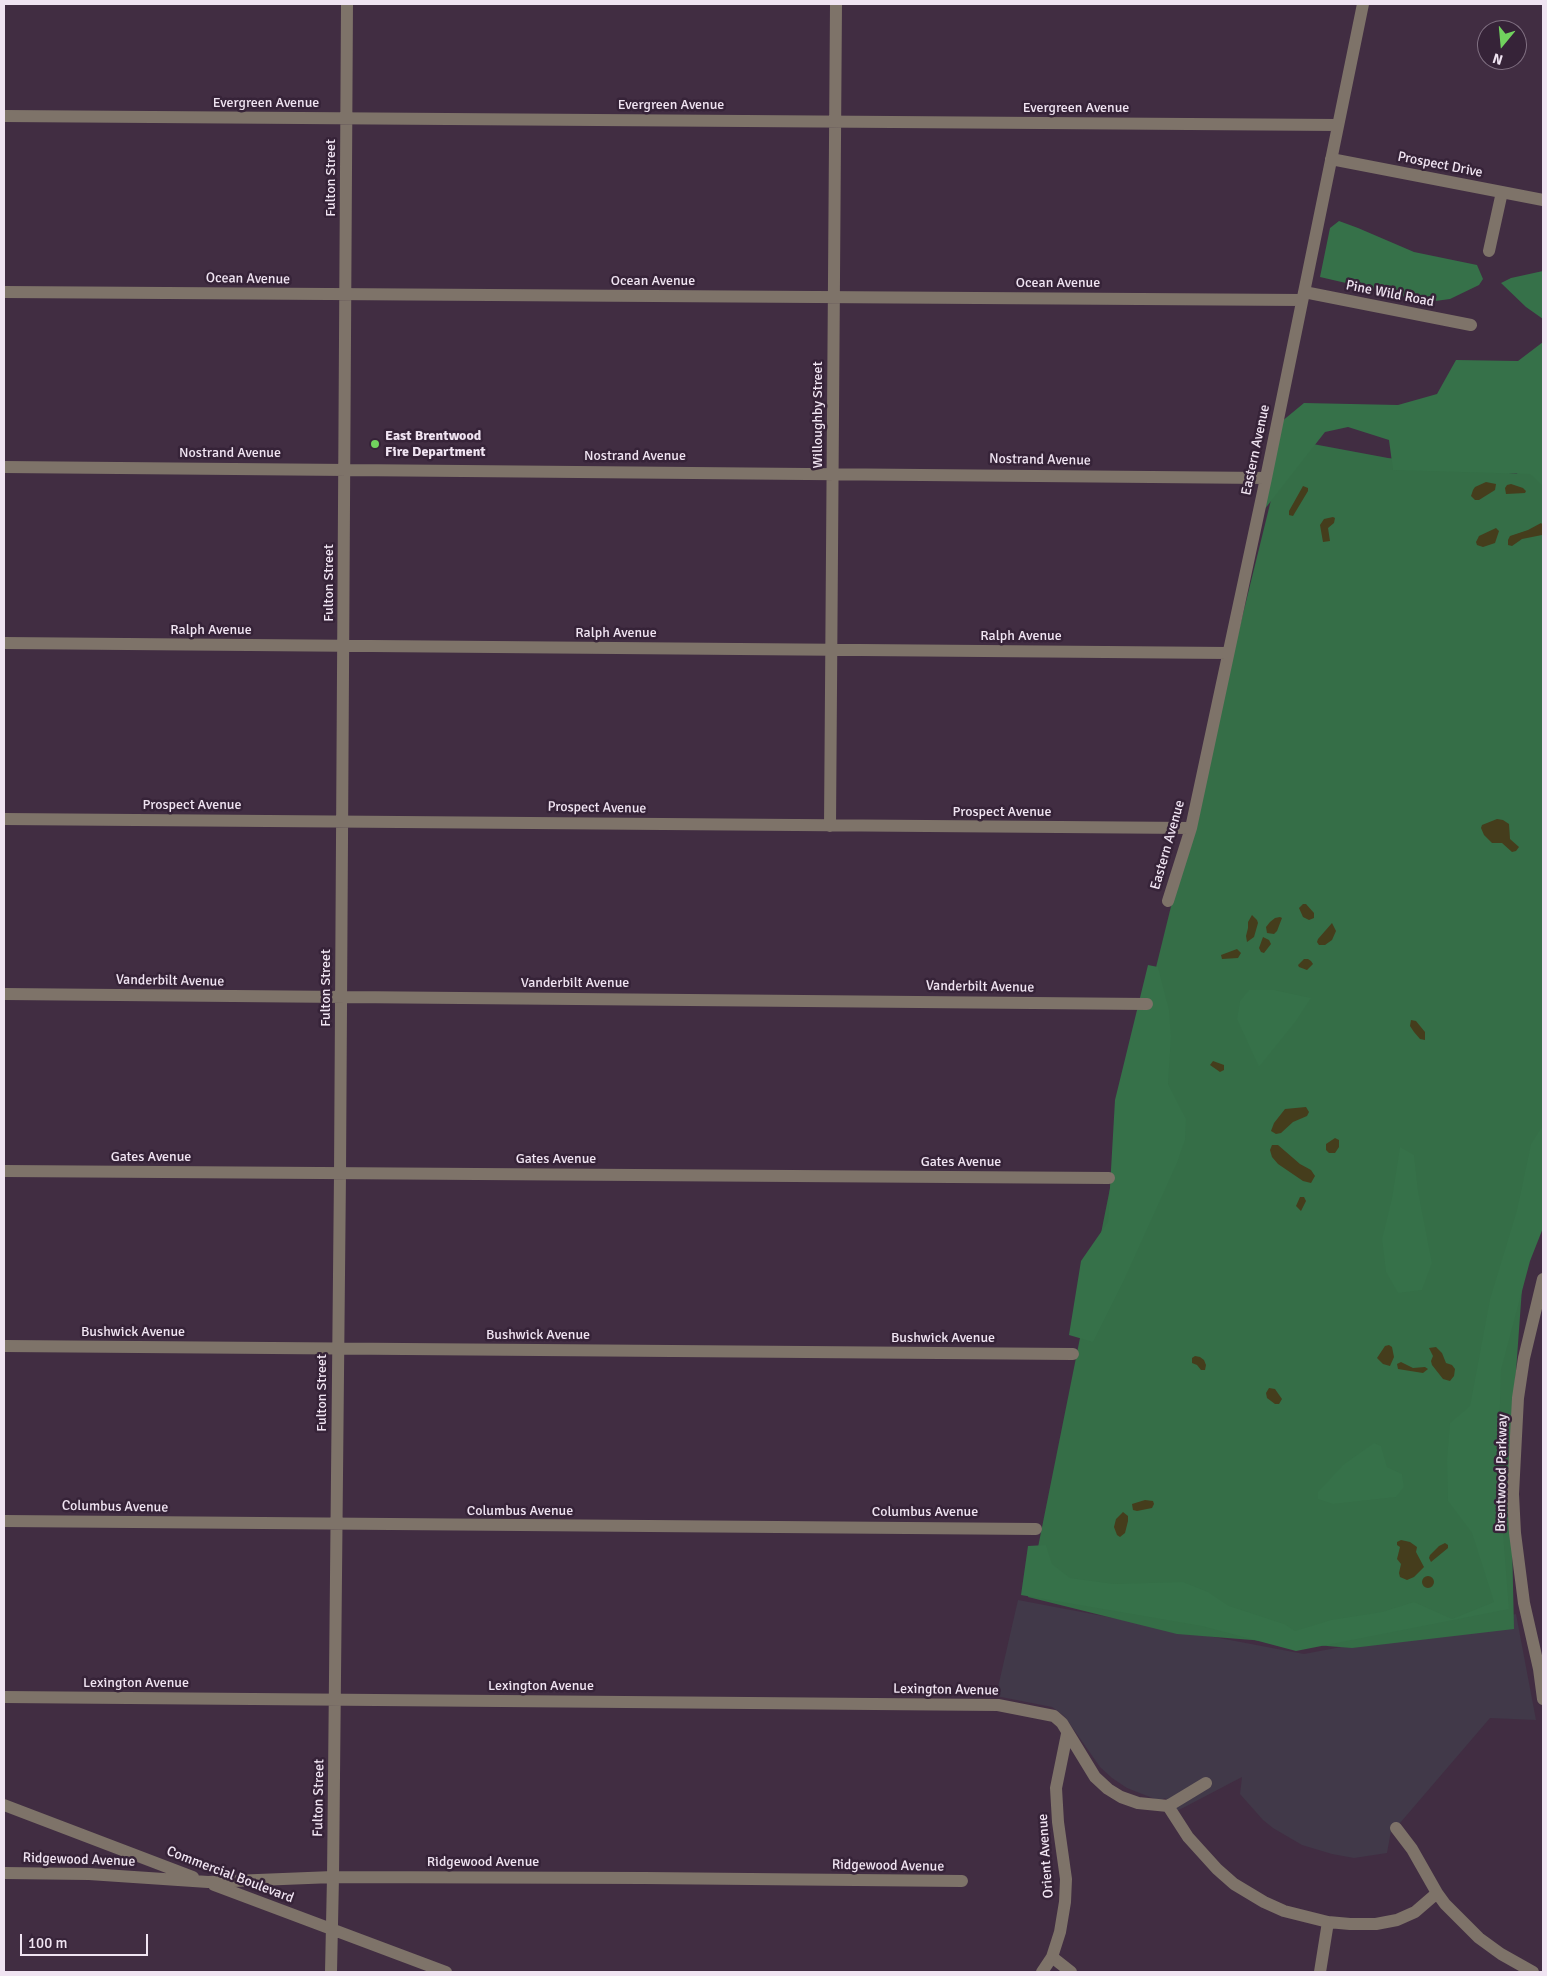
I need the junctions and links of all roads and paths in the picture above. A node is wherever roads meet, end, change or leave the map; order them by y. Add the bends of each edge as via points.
1 (347, 4) edge
2 (836, 4) edge
3 (1363, 4) edge
4 (4, 116) edge
5 (346, 118) junction
6 (836, 121) junction
7 (1338, 124) junction
8 (1331, 159) junction
9 (1502, 192) junction
10 (1543, 200) edge
11 (1489, 251) dead end
12 (4, 292) edge
13 (345, 295) junction
14 (1303, 296) junction
15 (834, 297) junction
16 (1471, 325) dead end
17 (4, 467) edge
18 (344, 469) junction
19 (833, 473) junction
20 (1266, 478) junction
21 (4, 643) edge
22 (344, 646) junction
23 (832, 650) junction
24 (1228, 653) junction
25 (4, 819) edge
26 (342, 821) junction
27 (830, 826) junction
28 (1191, 828) junction
29 (1168, 901) dead end
30 (4, 994) edge
31 (341, 998) junction
32 (1147, 1004) dead end
33 (4, 1171) edge
34 (340, 1174) junction
35 (1109, 1178) dead end
36 (1542, 1285) edge
37 (4, 1346) edge
38 (338, 1348) junction
39 (1073, 1354) dead end
40 (4, 1521) edge
41 (336, 1525) junction
42 (1036, 1529) dead end
43 (1541, 1667) edge
44 (4, 1697) edge
45 (1543, 1699) edge
46 (335, 1700) junction
47 (1067, 1734) junction
48 (1206, 1783) dead end
49 (4, 1805) edge
50 (1168, 1806) junction
51 (1396, 1828) dead end
52 (4, 1873) edge
53 (333, 1877) junction
54 (208, 1882) junction
55 (962, 1882) dead end
56 (1437, 1893) junction
57 (1328, 1922) junction
58 (331, 1929) junction
59 (1052, 1956) junction
60 (331, 1972) edge
61 (446, 1972) edge
62 (1042, 1972) edge
63 (1071, 1972) edge
64 (1320, 1972) edge
65 (1533, 1972) edge

1 - 5 street, Fulton Street
2 - 6 street, Willoughby Street
3 - 7 street, Eastern Avenue
4 - 5 street, Evergreen Avenue
5 - 6 street, Evergreen Avenue
5 - 13 street, Fulton Street
6 - 7 street, Evergreen Avenue
6 - 15 street, Willoughby Street
7 - 8 street, Eastern Avenue
8 - 9 street, Prospect Drive
8 - 14 street, Eastern Avenue
9 - 10 street, Prospect Drive
9 - 11 street
12 - 13 street, Ocean Avenue
13 - 15 street, Ocean Avenue
13 - 18 street, Fulton Street
14 - 15 street, Ocean Avenue
14 - 16 street, Pine Wild Road
14 - 20 street, Eastern Avenue
15 - 19 street, Willoughby Street
17 - 18 street, Nostrand Avenue
18 - 19 street, Nostrand Avenue
18 - 22 street, Fulton Street
19 - 20 street, Nostrand Avenue
19 - 23 street, Willoughby Street
20 - 24 street, Eastern Avenue
21 - 22 street, Ralph Avenue
22 - 23 street, Ralph Avenue
22 - 26 street, Fulton Street
23 - 24 street, Ralph Avenue
23 - 27 street, Willoughby Street
24 - 28 street, Eastern Avenue
25 - 26 street, Prospect Avenue
26 - 27 street, Prospect Avenue
26 - 31 street, Fulton Street
27 - 28 street, Prospect Avenue
28 - 29 street, Eastern Avenue
30 - 31 street, Vanderbilt Avenue
31 - 32 street, Vanderbilt Avenue
31 - 34 street, Fulton Street
33 - 34 street, Gates Avenue
34 - 35 street, Gates Avenue
34 - 38 street, Fulton Street
36 - 43 street, Brentwood Parkway via 1518,1398 1513,1494 1524,1604
37 - 38 street, Bushwick Avenue
38 - 39 street, Bushwick Avenue
38 - 41 street, Fulton Street
40 - 41 street, Columbus Avenue
41 - 42 street, Columbus Avenue
41 - 46 street, Fulton Street
43 - 45 street, Brentwood Parkway
44 - 46 street, Lexington Avenue
46 - 47 street, Lexington Avenue via 998,1705 1054,1716
46 - 53 street, Fulton Street
47 - 50 street, Lexington Avenue via 1095,1777 1108,1789 1138,1803
47 - 59 street, Orient Avenue via 1056,1788 1066,1878 1065,1902
48 - 50 street
49 - 54 street, Commercial Boulevard
50 - 57 street via 1188,1837 1216,1870 1234,1884 1284,1911
51 - 56 street
52 - 54 street, Ridgewood Avenue via 89,1874
53 - 54 street, Ridgewood Avenue
53 - 55 street, Ridgewood Avenue
53 - 58 street, Fulton Street
54 - 58 street, Commercial Boulevard
56 - 57 street via 1415,1912 1397,1920 1376,1924
56 - 65 street via 1479,1938
57 - 64 street
58 - 60 street, Fulton Street
58 - 61 street, Commercial Boulevard
59 - 62 street, Orient Avenue
59 - 63 street

